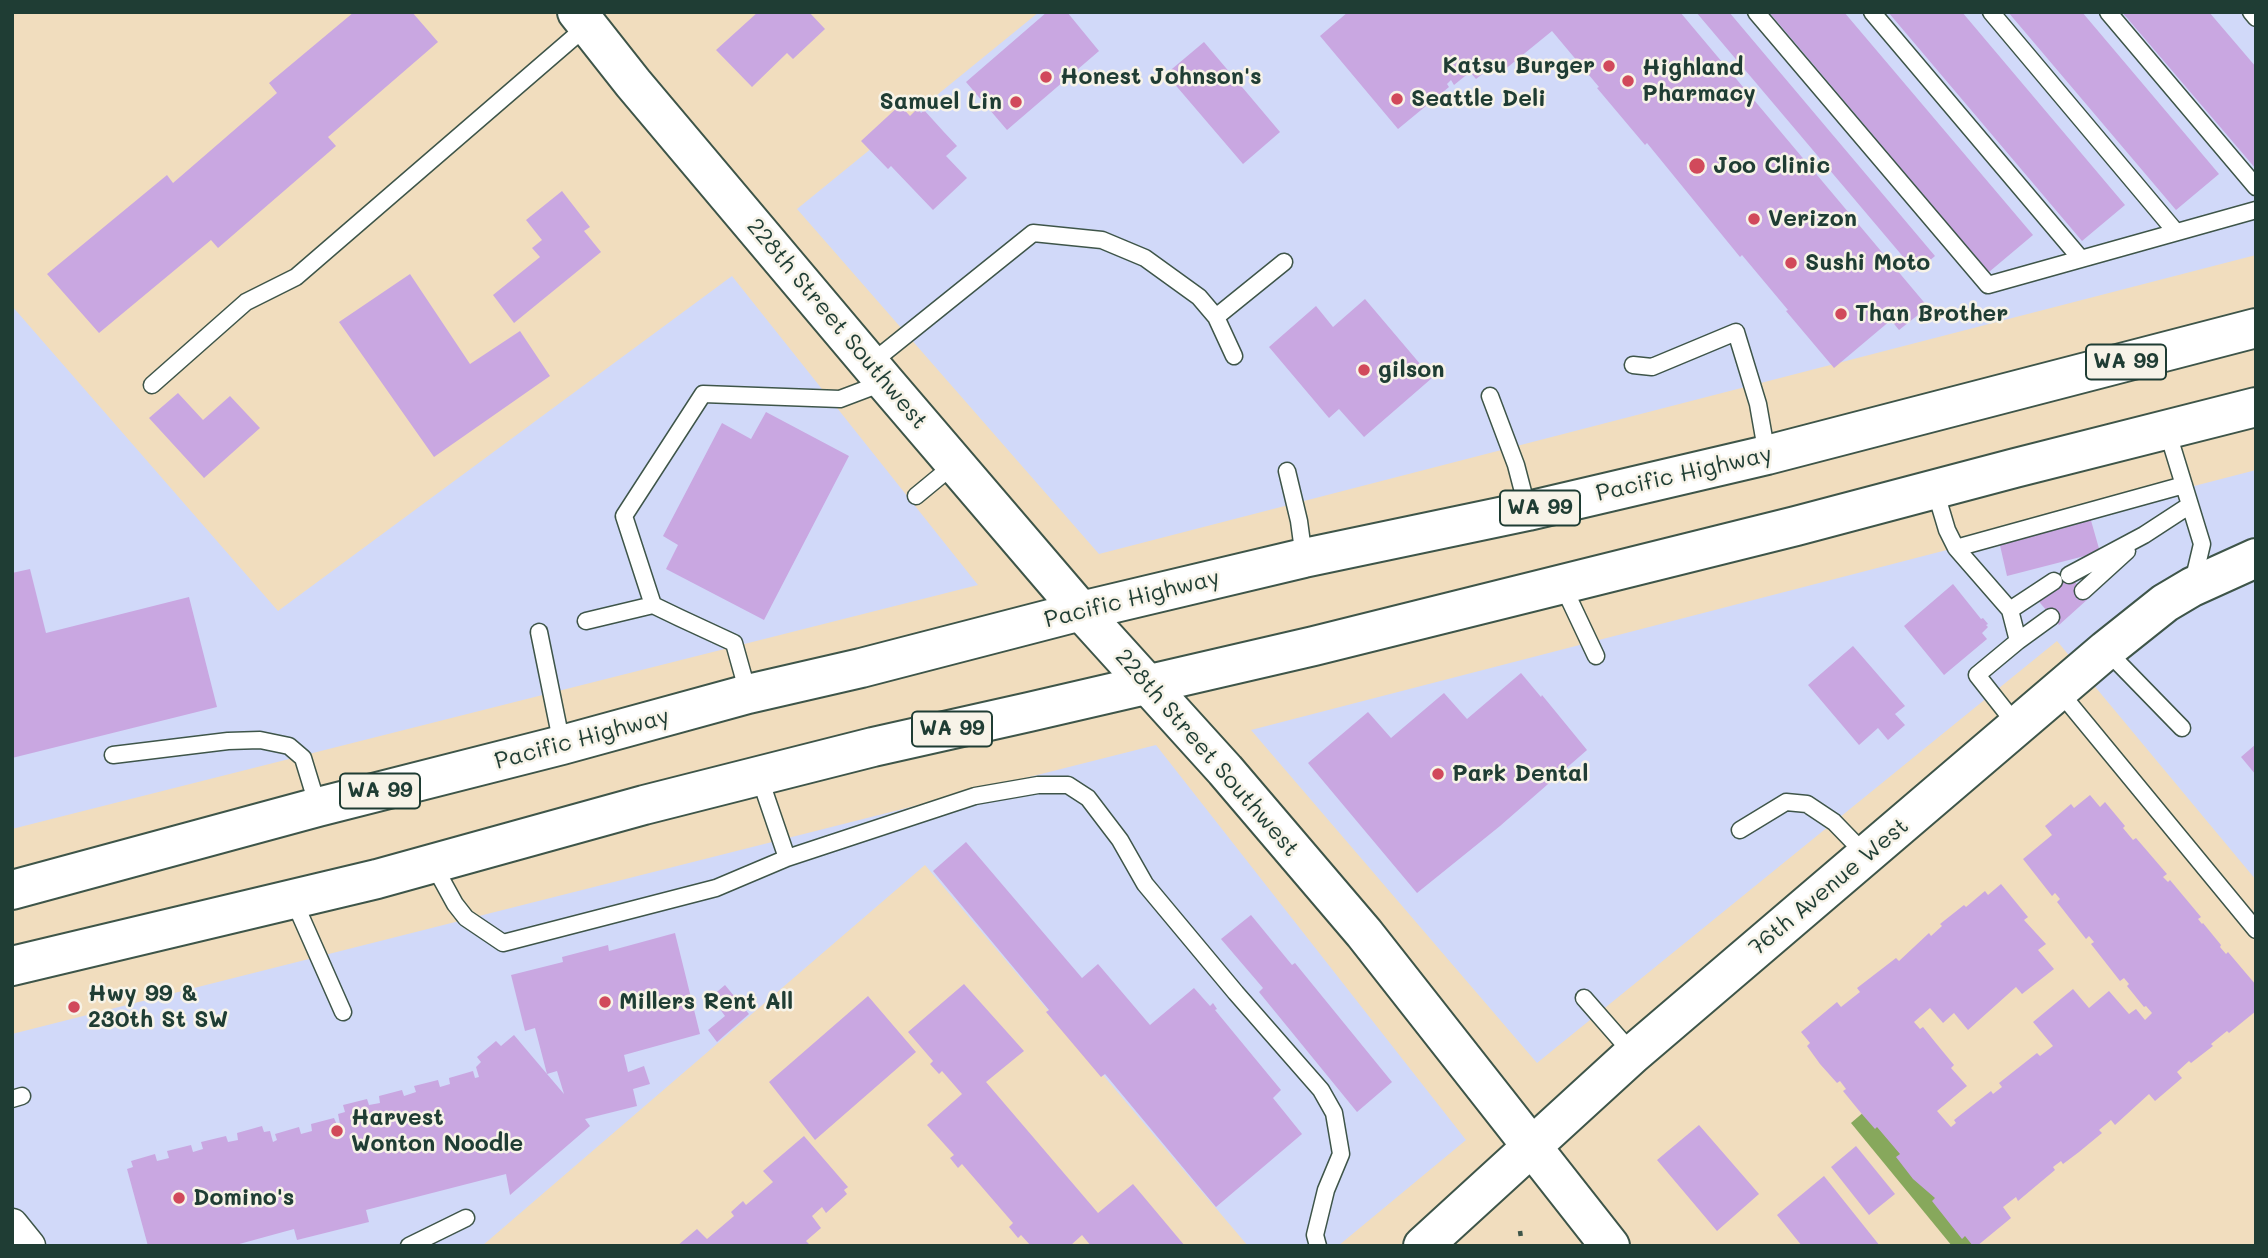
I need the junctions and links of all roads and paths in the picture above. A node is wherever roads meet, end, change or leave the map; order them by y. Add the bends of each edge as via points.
1 (1756, 12) edge
2 (1872, 12) edge
3 (1991, 12) edge
4 (2108, 12) edge
5 (2251, 12) edge
6 (590, 17) edge
7 (2256, 18) edge
8 (2256, 187) edge
9 (2256, 210) edge
10 (2176, 232) junction
11 (2081, 258) junction
12 (1284, 262) dead end
13 (1216, 317) junction
14 (2256, 328) edge
15 (1234, 356) dead end
16 (1633, 365) dead end
17 (877, 373) junction
18 (152, 385) dead end
19 (1490, 396) dead end
20 (2256, 407) edge
21 (2167, 430) junction
22 (1767, 456) junction
23 (956, 463) junction
24 (1287, 471) dead end
25 (2185, 485) junction
26 (1935, 490) junction
27 (916, 496) dead end
28 (2190, 505) junction
29 (1528, 511) junction
30 (2144, 535) junction
31 (1956, 548) junction
32 (1304, 558) junction
33 (2256, 558) edge
34 (1562, 584) junction
35 (2192, 587) junction
36 (2083, 591) dead end
37 (653, 605) junction
38 (2010, 610) junction
39 (1081, 611) junction
40 (2051, 617) dead end
41 (586, 621) dead end
42 (539, 632) dead end
43 (2018, 640) junction
44 (2106, 650) junction
45 (1596, 656) dead end
46 (1146, 684) junction
47 (2059, 691) junction
48 (748, 694) junction
49 (2018, 727) junction
50 (2182, 728) dead end
51 (562, 745) junction
52 (113, 755) dead end
53 (759, 776) junction
54 (318, 807) junction
55 (1740, 830) dead end
56 (1866, 855) junction
57 (788, 858) junction
58 (433, 864) junction
59 (12, 890) edge
60 (293, 899) junction
61 (2256, 930) edge
62 (12, 966) edge
63 (1584, 998) dead end
64 (343, 1012) dead end
65 (1633, 1054) junction
66 (1531, 1147) junction
67 (466, 1218) dead end
68 (12, 1225) edge
69 (1520, 1231) dead end
70 (1521, 1238) dead end
71 (29, 1246) edge
72 (410, 1246) edge
73 (1318, 1246) edge
74 (1423, 1246) edge
75 (1610, 1246) edge

1 - 11 lane via 1988,285
2 - 11 lane
3 - 10 lane
4 - 8 lane
5 - 7 lane
6 - 17 main road, 228th Street Southwest via 633,83
6 - 18 lane via 296,277 246,302
9 - 10 lane
10 - 11 lane
12 - 13 lane
13 - 15 lane
13 - 17 lane via 1199,298 1145,258 1102,240 1033,233
14 - 22 main road, Pacific Highway / WA 99
16 - 22 lane via 1653,367 1736,332 1758,404
17 - 23 main road, 228th Street Southwest
17 - 37 lane via 839,399 703,394 624,516
19 - 29 lane
20 - 21 main road, WA 99
21 - 25 lane
21 - 26 main road, WA 99
22 - 29 main road, Pacific Highway / WA 99
23 - 27 lane
23 - 39 main road, 228th Street Southwest
24 - 32 lane
25 - 28 lane
25 - 31 lane
26 - 31 lane
26 - 34 main road, WA 99
28 - 30 lane
28 - 35 lane via 2202,544
29 - 32 main road, Pacific Highway / WA 99
30 - 36 lane
30 - 38 lane
31 - 38 lane
32 - 39 main road, Pacific Highway / WA 99
33 - 35 main road, 76th Avenue West
34 - 45 lane
34 - 46 main road, WA 99
35 - 44 main road, 76th Avenue West
37 - 41 lane
37 - 48 lane via 734,643
38 - 43 lane
39 - 46 main road, 228th Street Southwest
39 - 48 main road, Pacific Highway / WA 99
40 - 43 lane
42 - 51 lane
43 - 49 lane via 1977,675
44 - 47 main road, 76th Avenue West
44 - 50 lane
46 - 53 main road, WA 99
46 - 66 main road, 228th Street Southwest via 1364,933
47 - 49 main road, 76th Avenue West
47 - 61 lane
48 - 51 main road, Pacific Highway / WA 99
49 - 56 main road, 76th Avenue West
51 - 54 main road, Pacific Highway / WA 99
52 - 54 lane via 228,741 260,740 289,746 303,758
53 - 57 lane
53 - 58 main road, WA 99
54 - 59 main road, Pacific Highway / WA 99
55 - 56 lane via 1786,802 1807,804 1834,822
56 - 65 main road, 76th Avenue West
57 - 58 lane via 716,888 503,943 466,918
57 - 73 lane via 975,796 1038,785 1068,785 1088,798 1145,884 1321,1090 1334,1113 1341,1154 1326,1190 1315,1235
58 - 60 main road, WA 99
60 - 62 main road, WA 99
60 - 64 lane
63 - 65 lane
65 - 66 main road, 76th Avenue West
66 - 74 main road, 76th Avenue West
66 - 75 main road, 228th Street Southwest
67 - 72 lane
68 - 71 street
69 - 70 path

